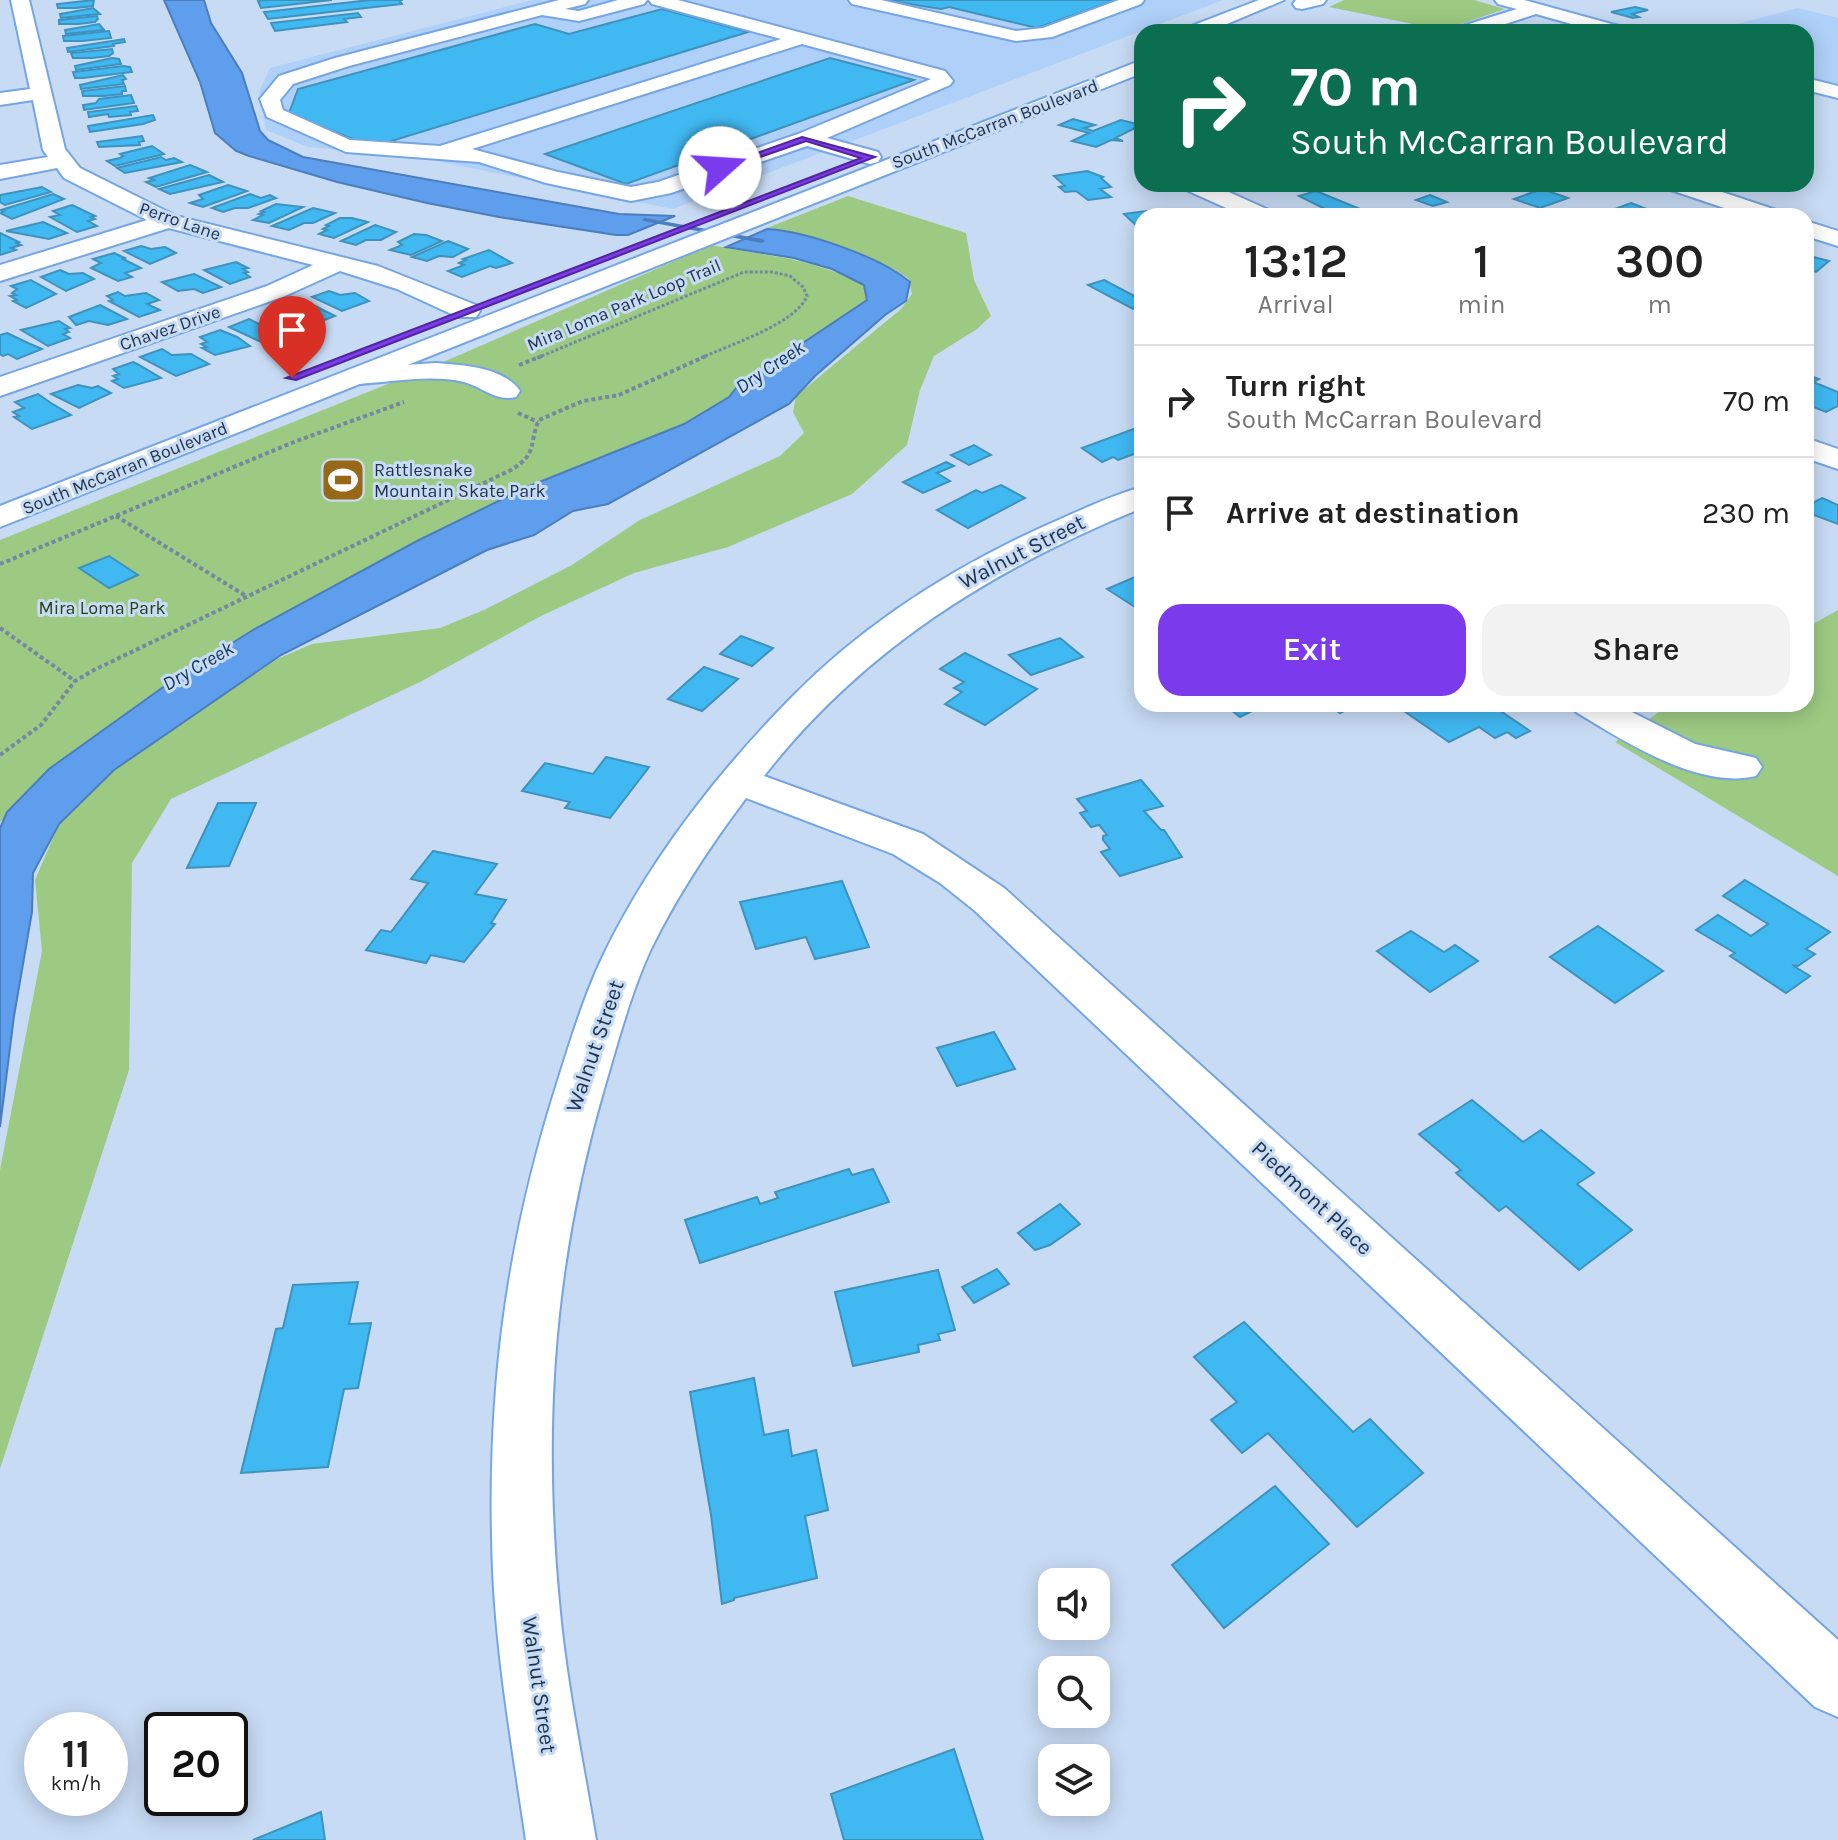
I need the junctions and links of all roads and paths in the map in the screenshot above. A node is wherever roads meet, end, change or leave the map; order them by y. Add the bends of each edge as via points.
1 (20, 0) edge
2 (579, 0) edge
3 (638, 0) edge
4 (658, 0) edge
5 (858, 0) edge
6 (1135, 0) edge
7 (1275, 0) edge
8 (1504, 0) edge
9 (1310, 1) edge
10 (1535, 9) junction
11 (538, 12) junction
12 (1213, 24) edge
13 (1251, 24) edge
14 (1487, 24) edge
15 (1590, 24) edge
16 (802, 38) junction
17 (1134, 54) edge
18 (1134, 69) edge
19 (1814, 86) edge
20 (1838, 92) edge
21 (42, 93) junction
22 (0, 99) edge
23 (806, 139) junction
24 (444, 151) junction
25 (870, 157) junction
26 (61, 161) junction
27 (0, 172) edge
28 (1210, 192) edge
29 (1700, 192) edge
30 (1245, 208) edge
31 (1747, 208) edge
32 (168, 221) junction
33 (695, 231) junction
34 (1814, 231) edge
35 (1838, 239) edge
36 (337, 263) junction
37 (0, 273) edge
38 (475, 319) junction
39 (471, 374) junction
40 (358, 376) junction
41 (509, 380) joint
42 (0, 387) edge
43 (413, 399) dead end
44 (1814, 450) edge
45 (1838, 460) edge
46 (0, 489) edge
47 (1134, 500) edge
48 (116, 515) junction
49 (0, 517) edge
50 (0, 564) edge
51 (246, 596) junction
52 (0, 628) edge
53 (75, 681) junction
54 (1603, 712) edge
55 (0, 755) edge
56 (1742, 767) dead end
57 (740, 781) junction
58 (1838, 1684) edge
59 (561, 1840) edge

1 - 21 street via 22,39
2 - 11 street
3 - 11 street via 573,17
4 - 16 street
5 - 6 street via 1016,36 1046,33
7 - 12 street
8 - 10 street
9 - 13 street
10 - 14 street
10 - 15 street
11 - 24 street via 300,75 286,80 270,99 274,113 346,146
16 - 23 street via 938,75 943,81
16 - 24 street
17 - 25 street, South McCarran Boulevard
18 - 33 street, South McCarran Boulevard via 737,224
19 - 20 street
21 - 22 street
21 - 26 street
23 - 24 street via 631,194
23 - 25 street
25 - 33 street, South McCarran Boulevard
26 - 27 street
26 - 32 street, Perro Lane via 88,183
28 - 30 street
29 - 31 street
32 - 36 street, Perro Lane
32 - 37 street
33 - 38 street, South McCarran Boulevard
33 - 38 street, South McCarran Boulevard via 655,238
34 - 35 street
36 - 38 street, Perro Lane via 406,284
36 - 42 street, Chavez Drive via 276,291
38 - 39 street via 466,357
38 - 40 street, South McCarran Boulevard
38 - 46 street, South McCarran Boulevard
39 - 40 street
39 - 41 street
40 - 49 street, South McCarran Boulevard
41 - 51 path, Mira Loma Park Loop Trail via 733,275 781,273 801,283 807,296 803,306 782,321 619,395 583,401 539,420 531,455 518,465
43 - 48 path
44 - 45 street
47 - 57 street, Walnut Street via 1028,545 920,610 851,661 800,708
48 - 50 path
48 - 51 path
51 - 53 path, Mira Loma Park Loop Trail
52 - 53 path
53 - 55 path, Mira Loma Park Loop Trail via 41,725
54 - 56 street via 1685,757
57 - 58 street, Piedmont Place via 908,844 989,899
57 - 59 street, Walnut Street via 684,856 633,939 585,1070 540,1238 526,1355 523,1487 530,1637

